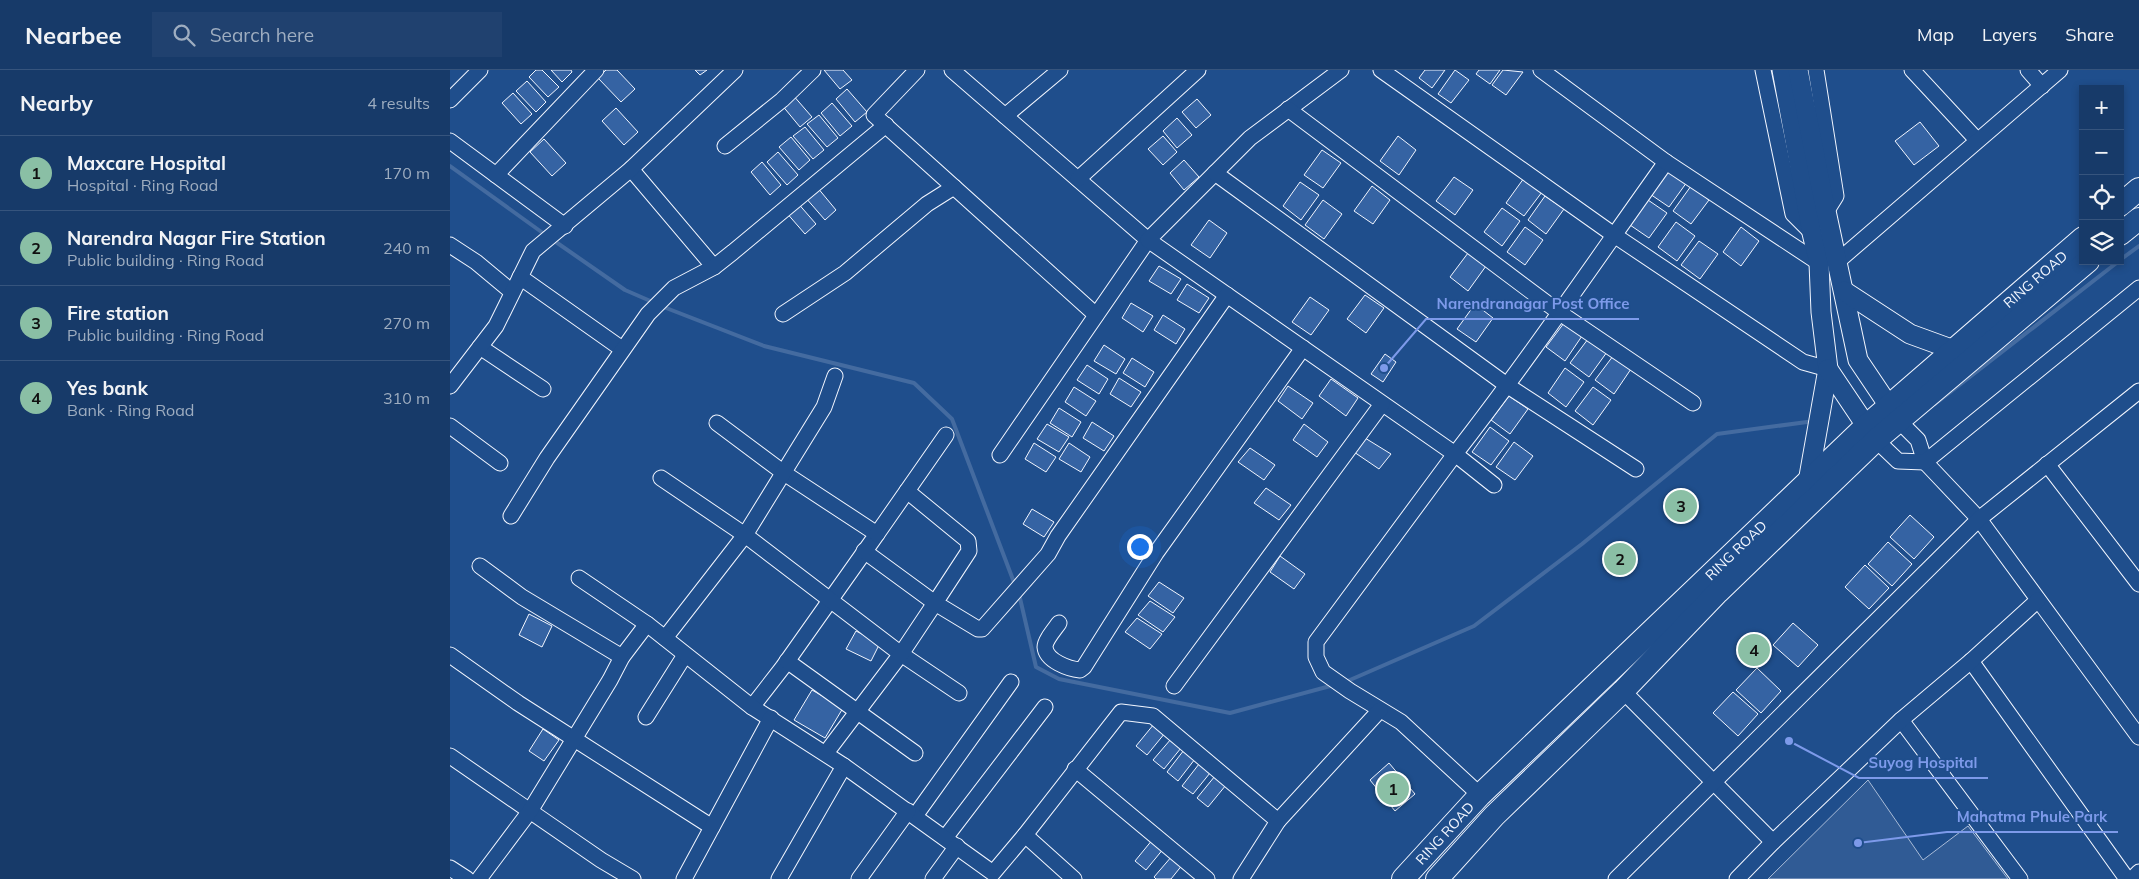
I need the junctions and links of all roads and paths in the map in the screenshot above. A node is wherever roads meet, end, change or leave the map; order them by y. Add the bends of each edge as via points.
1 (596, 70) edge
2 (735, 70) edge
3 (813, 70) edge
4 (918, 70) edge
5 (952, 70) edge
6 (1060, 70) edge
7 (1198, 70) edge
8 (1341, 70) edge
9 (1380, 70) edge
10 (1541, 70) edge
11 (1763, 70) edge
12 (1782, 70) edge
13 (1798, 70) edge
14 (1816, 70) edge
15 (1912, 70) edge
16 (2028, 70) edge
17 (2060, 70) edge
18 (474, 72) edge
19 (2042, 86) junction
20 (450, 100) edge
21 (1288, 109) junction
22 (1005, 116) junction
23 (886, 125) junction
24 (1977, 140) junction
25 (450, 141) edge
26 (724, 146) dead end
27 (1666, 162) junction
28 (631, 168) junction
29 (1215, 173) junction
30 (496, 175) junction
31 (1078, 179) junction
32 (954, 187) junction
33 (2139, 188) edge
34 (2124, 201) edge
35 (1819, 206) junction
36 (2139, 219) edge
37 (563, 228) junction
38 (2124, 231) edge
39 (1812, 233) junction
40 (1614, 235) junction
41 (1148, 240) junction
42 (2079, 241) edge
43 (450, 244) edge
44 (1838, 261) junction
45 (1819, 263) junction
46 (2083, 265) edge
47 (714, 267) junction
48 (520, 277) junction
49 (2139, 288) edge
50 (1844, 291) junction
51 (512, 292) junction
52 (1227, 295) junction
53 (783, 314) dead end
54 (1560, 314) junction
55 (1096, 315) junction
56 (480, 347) junction
57 (1303, 348) junction
58 (622, 349) junction
59 (1954, 350) junction
60 (1828, 369) junction
61 (453, 376) edge
62 (835, 376) dead end
63 (1508, 386) junction
64 (543, 389) dead end
65 (2139, 391) edge
66 (1694, 403) dead end
67 (1382, 404) junction
68 (1893, 414) junction
69 (717, 423) dead end
70 (450, 426) edge
71 (1871, 433) junction
72 (946, 434) dead end
73 (1455, 454) junction
74 (1000, 455) dead end
75 (1925, 462) junction
76 (500, 463) dead end
77 (2047, 464) junction
78 (1636, 469) dead end
79 (784, 473) junction
80 (662, 478) dead end
81 (1808, 482) junction
82 (1494, 485) dead end
83 (907, 491) junction
84 (511, 516) dead end
85 (1979, 519) junction
86 (877, 534) junction
87 (745, 535) junction
88 (864, 552) junction
89 (480, 566) dead end
90 (578, 578) dead end
91 (2139, 584) edge
92 (830, 599) junction
93 (2038, 600) junction
94 (935, 603) junction
95 (1059, 623) dead end
96 (647, 624) junction
97 (665, 638) junction
98 (901, 654) junction
99 (450, 655) edge
100 (685, 655) junction
101 (622, 657) junction
102 (787, 661) junction
103 (1971, 662) junction
104 (1011, 682) dead end
105 (1174, 686) dead end
106 (1623, 690) junction
107 (959, 693) dead end
108 (752, 707) junction
109 (1045, 707) dead end
110 (1380, 710) junction
111 (858, 711) junction
112 (646, 717) dead end
113 (771, 718) junction
114 (1901, 720) junction
115 (2139, 738) edge
116 (574, 740) junction
117 (916, 753) dead end
118 (826, 754) junction
119 (450, 756) edge
120 (844, 766) junction
121 (1075, 769) junction
122 (1714, 782) junction
123 (1480, 795) junction
124 (530, 811) junction
125 (912, 814) junction
126 (1278, 821) junction
127 (712, 827) junction
128 (1024, 835) junction
129 (951, 842) junction
130 (1773, 842) junction
131 (450, 868) edge
132 (2139, 872) edge
133 (467, 879) edge
134 (479, 879) edge
135 (633, 879) edge
136 (684, 879) edge
137 (779, 879) edge
138 (859, 879) edge
139 (933, 879) edge
140 (1074, 879) edge
141 (1207, 879) edge
142 (1241, 879) edge
143 (1403, 879) edge
144 (1437, 879) edge
145 (1616, 879) edge
146 (1737, 879) edge
147 (2020, 879) edge
148 (2127, 879) edge
149 (2132, 879) edge

1 - 30 street
2 - 28 street
3 - 26 street via 782,100
4 - 23 street via 874,115
5 - 22 street
6 - 22 street
7 - 31 street
8 - 21 street
9 - 40 street
10 - 27 street
11 - 39 street via 1793,214
12 - 35 main road
13 - 35 main road
14 - 35 street via 1836,196
15 - 24 street
16 - 19 street
17 - 19 street
18 - 20 street
19 - 24 street
21 - 29 street via 1250,138
21 - 54 street
22 - 31 street
23 - 32 street
23 - 47 street
24 - 44 street
25 - 30 street
27 - 40 street
27 - 45 street
28 - 37 street
28 - 47 street
29 - 41 street
29 - 63 street
30 - 37 street
31 - 41 street
32 - 53 street via 927,204 845,274
32 - 55 street
33 - 34 highway
35 - 39 main road
35 - 44 main road
36 - 38 highway
37 - 48 street via 533,251
39 - 45 main road
40 - 54 street
40 - 60 street via 1803,362
41 - 52 street
41 - 55 street
42 - 59 highway, RING ROAD
43 - 51 street
44 - 50 main road
45 - 60 main road
46 - 68 highway, RING ROAD
47 - 58 street via 674,288 648,314
48 - 51 street
48 - 58 street
49 - 75 street
50 - 59 main road via 1910,334
50 - 68 main road via 1858,360
51 - 56 street via 496,326
52 - 57 street
52 - 94 street via 1048,554 987,625 978,629
54 - 63 street
54 - 66 street
55 - 74 street
56 - 61 street
56 - 64 street
57 - 67 street
57 - 95 street via 1156,553 1080,670 1062,665 1046,651 1046,644
58 - 84 street
59 - 68 highway, RING ROAD
60 - 71 main road
60 - 81 main road
62 - 79 street via 824,407
63 - 73 street
63 - 78 street
65 - 77 street
67 - 73 street
67 - 105 street
68 - 71 highway, RING ROAD
68 - 75 street via 1918,440
69 - 79 street
70 - 76 street
71 - 75 street via 1898,461
71 - 81 highway, RING ROAD
71 - 106 highway, RING ROAD
72 - 83 street
73 - 82 street
73 - 110 street via 1316,642 1316,656 1323,672
75 - 85 street
77 - 85 street
77 - 91 street
79 - 86 street
79 - 87 street
80 - 87 street
81 - 123 highway, RING ROAD
83 - 86 street
83 - 94 street via 968,541 969,551
85 - 93 street
85 - 122 street
86 - 88 street
87 - 92 street
87 - 97 street
88 - 92 street
88 - 94 street
89 - 101 street via 522,597
90 - 96 street
92 - 98 street
92 - 102 street
93 - 103 street
93 - 115 street
94 - 98 street
96 - 97 street
96 - 101 street
97 - 100 street
98 - 107 street
98 - 111 street
99 - 116 street
100 - 108 street
100 - 112 street
101 - 116 street
102 - 108 street
102 - 111 street
103 - 114 street
103 - 148 street
104 - 125 street
106 - 122 street
106 - 144 highway, RING ROAD via 1494,816
108 - 113 street
109 - 129 street
110 - 123 street via 1401,722
110 - 126 street
111 - 117 street
111 - 118 street
113 - 118 street
113 - 127 street
114 - 130 street
114 - 147 street
116 - 124 street
116 - 127 street
118 - 120 street
119 - 124 street
120 - 125 street
120 - 137 street
121 - 126 street via 1121,712 1153,716
121 - 128 street
121 - 141 street
122 - 130 street
122 - 145 street
123 - 143 highway, RING ROAD
124 - 134 street
124 - 135 street
125 - 129 street
125 - 138 street
126 - 142 street
127 - 136 street
128 - 129 street via 993,873
128 - 140 street
129 - 139 street
130 - 146 street
131 - 133 street
132 - 149 street

